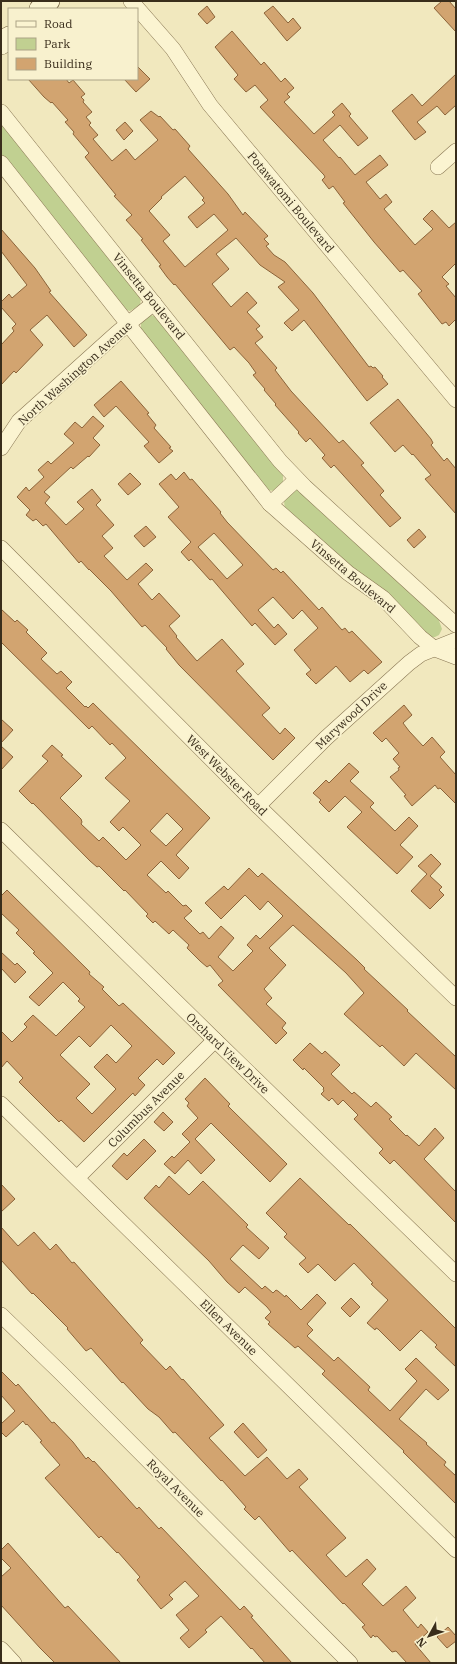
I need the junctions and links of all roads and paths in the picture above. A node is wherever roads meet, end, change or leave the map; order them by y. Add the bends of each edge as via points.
1 (49, 1) edge
2 (41, 8) edge
3 (138, 9) edge
4 (1, 112) edge
5 (456, 151) edge
6 (1, 163) edge
7 (438, 168) dead end
8 (154, 303) junction
9 (128, 324) junction
10 (456, 400) edge
11 (1, 448) edge
12 (297, 479) junction
13 (270, 504) junction
14 (1, 548) edge
15 (456, 625) edge
16 (456, 640) edge
17 (436, 649) junction
18 (456, 657) edge
19 (258, 806) junction
20 (1, 830) edge
21 (456, 998) edge
22 (215, 1040) junction
23 (1, 1104) edge
24 (77, 1178) junction
25 (456, 1274) edge
26 (1, 1315) edge
27 (456, 1550) edge
28 (1, 1649) edge
29 (14, 1663) edge
30 (350, 1663) edge

1 - 2 main road
3 - 10 street, Potawatomi Boulevard via 173,49 210,105
4 - 8 street, Vinsetta Boulevard
5 - 7 street
6 - 9 street, Vinsetta Boulevard
8 - 9 street, North Washington Avenue
8 - 12 street, Vinsetta Boulevard
9 - 11 street, North Washington Avenue via 19,421
9 - 13 street, Vinsetta Boulevard
12 - 13 street
12 - 15 street, Vinsetta Boulevard
13 - 17 street, Vinsetta Boulevard via 348,573 383,598 420,637
14 - 19 street, West Webster Road
16 - 17 street, Marywood Drive
17 - 18 street, Vinsetta Boulevard
17 - 19 street, Marywood Drive via 421,654 399,672 326,738
19 - 21 street, West Webster Road
20 - 22 street, Orchard View Drive
22 - 24 street, Columbus Avenue
22 - 25 street, Orchard View Drive
23 - 24 street, Ellen Avenue
24 - 27 street, Ellen Avenue
26 - 30 street, Royal Avenue
28 - 29 street

